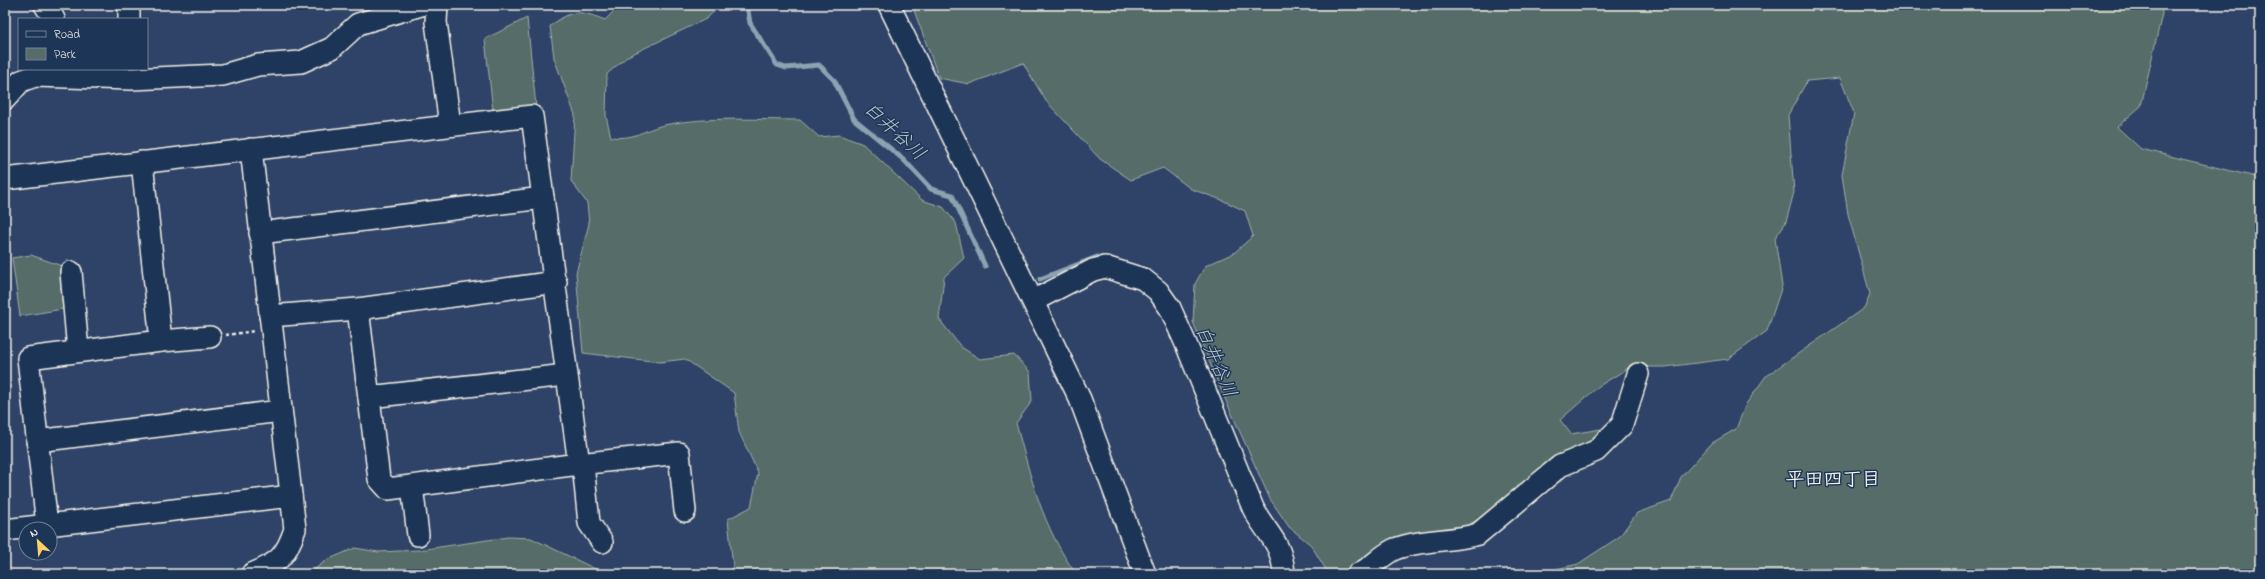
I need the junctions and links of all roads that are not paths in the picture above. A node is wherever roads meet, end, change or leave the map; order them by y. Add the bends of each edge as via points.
1 (45, 5) edge
2 (129, 5) edge
3 (421, 5) edge
4 (437, 5) edge
5 (889, 5) edge
6 (383, 10) edge
7 (53, 18) edge
8 (129, 18) edge
9 (86, 74) edge
10 (131, 74) edge
11 (5, 99) edge
12 (450, 125) junction
13 (250, 150) junction
14 (142, 162) junction
15 (5, 179) edge
16 (543, 198) junction
17 (260, 233) junction
18 (70, 272) dead end
19 (556, 282) junction
20 (1033, 301) junction
21 (358, 309) junction
22 (271, 322) junction
23 (210, 337) road end
24 (161, 341) junction
25 (78, 351) junction
26 (1638, 374) dead end
27 (566, 375) junction
28 (369, 397) junction
29 (281, 411) junction
30 (37, 441) junction
31 (579, 464) junction
32 (412, 486) junction
33 (291, 496) junction
34 (684, 511) dead end
35 (47, 521) edge
36 (58, 524) edge
37 (18, 528) edge
38 (5, 530) edge
39 (418, 535) dead end
40 (602, 542) dead end
41 (252, 574) edge
42 (1145, 574) edge
43 (1284, 574) edge
44 (1358, 574) edge

1 - 7 street
2 - 8 street
3 - 6 street
4 - 12 street via 436,22
5 - 20 street
6 - 10 street via 358,24 332,48 301,62 258,65 223,75
9 - 10 street
9 - 11 street via 35,76 21,81
12 - 13 street
12 - 16 street via 532,116
13 - 14 street
13 - 17 street
14 - 15 street
14 - 24 street
16 - 17 street
16 - 19 street
17 - 22 street
18 - 25 street
19 - 21 street
19 - 27 street
20 - 42 street via 1080,399
20 - 43 street via 1093,270 1105,267 1143,279 1158,291 1170,308 1186,344 1253,508 1280,548
21 - 22 street
21 - 28 street
22 - 29 street
23 - 24 street
24 - 25 street
25 - 30 street via 28,358
26 - 44 street via 1622,425 1596,451 1560,466 1478,534 1461,539 1410,544 1399,548
27 - 28 street
27 - 31 street
28 - 32 street via 379,479 388,489
29 - 30 street
29 - 33 street
30 - 35 street
31 - 32 street
31 - 34 street via 680,453
31 - 40 street via 584,474 589,523
32 - 39 street
33 - 36 street
33 - 41 street via 295,529 289,547 273,565
37 - 38 street

